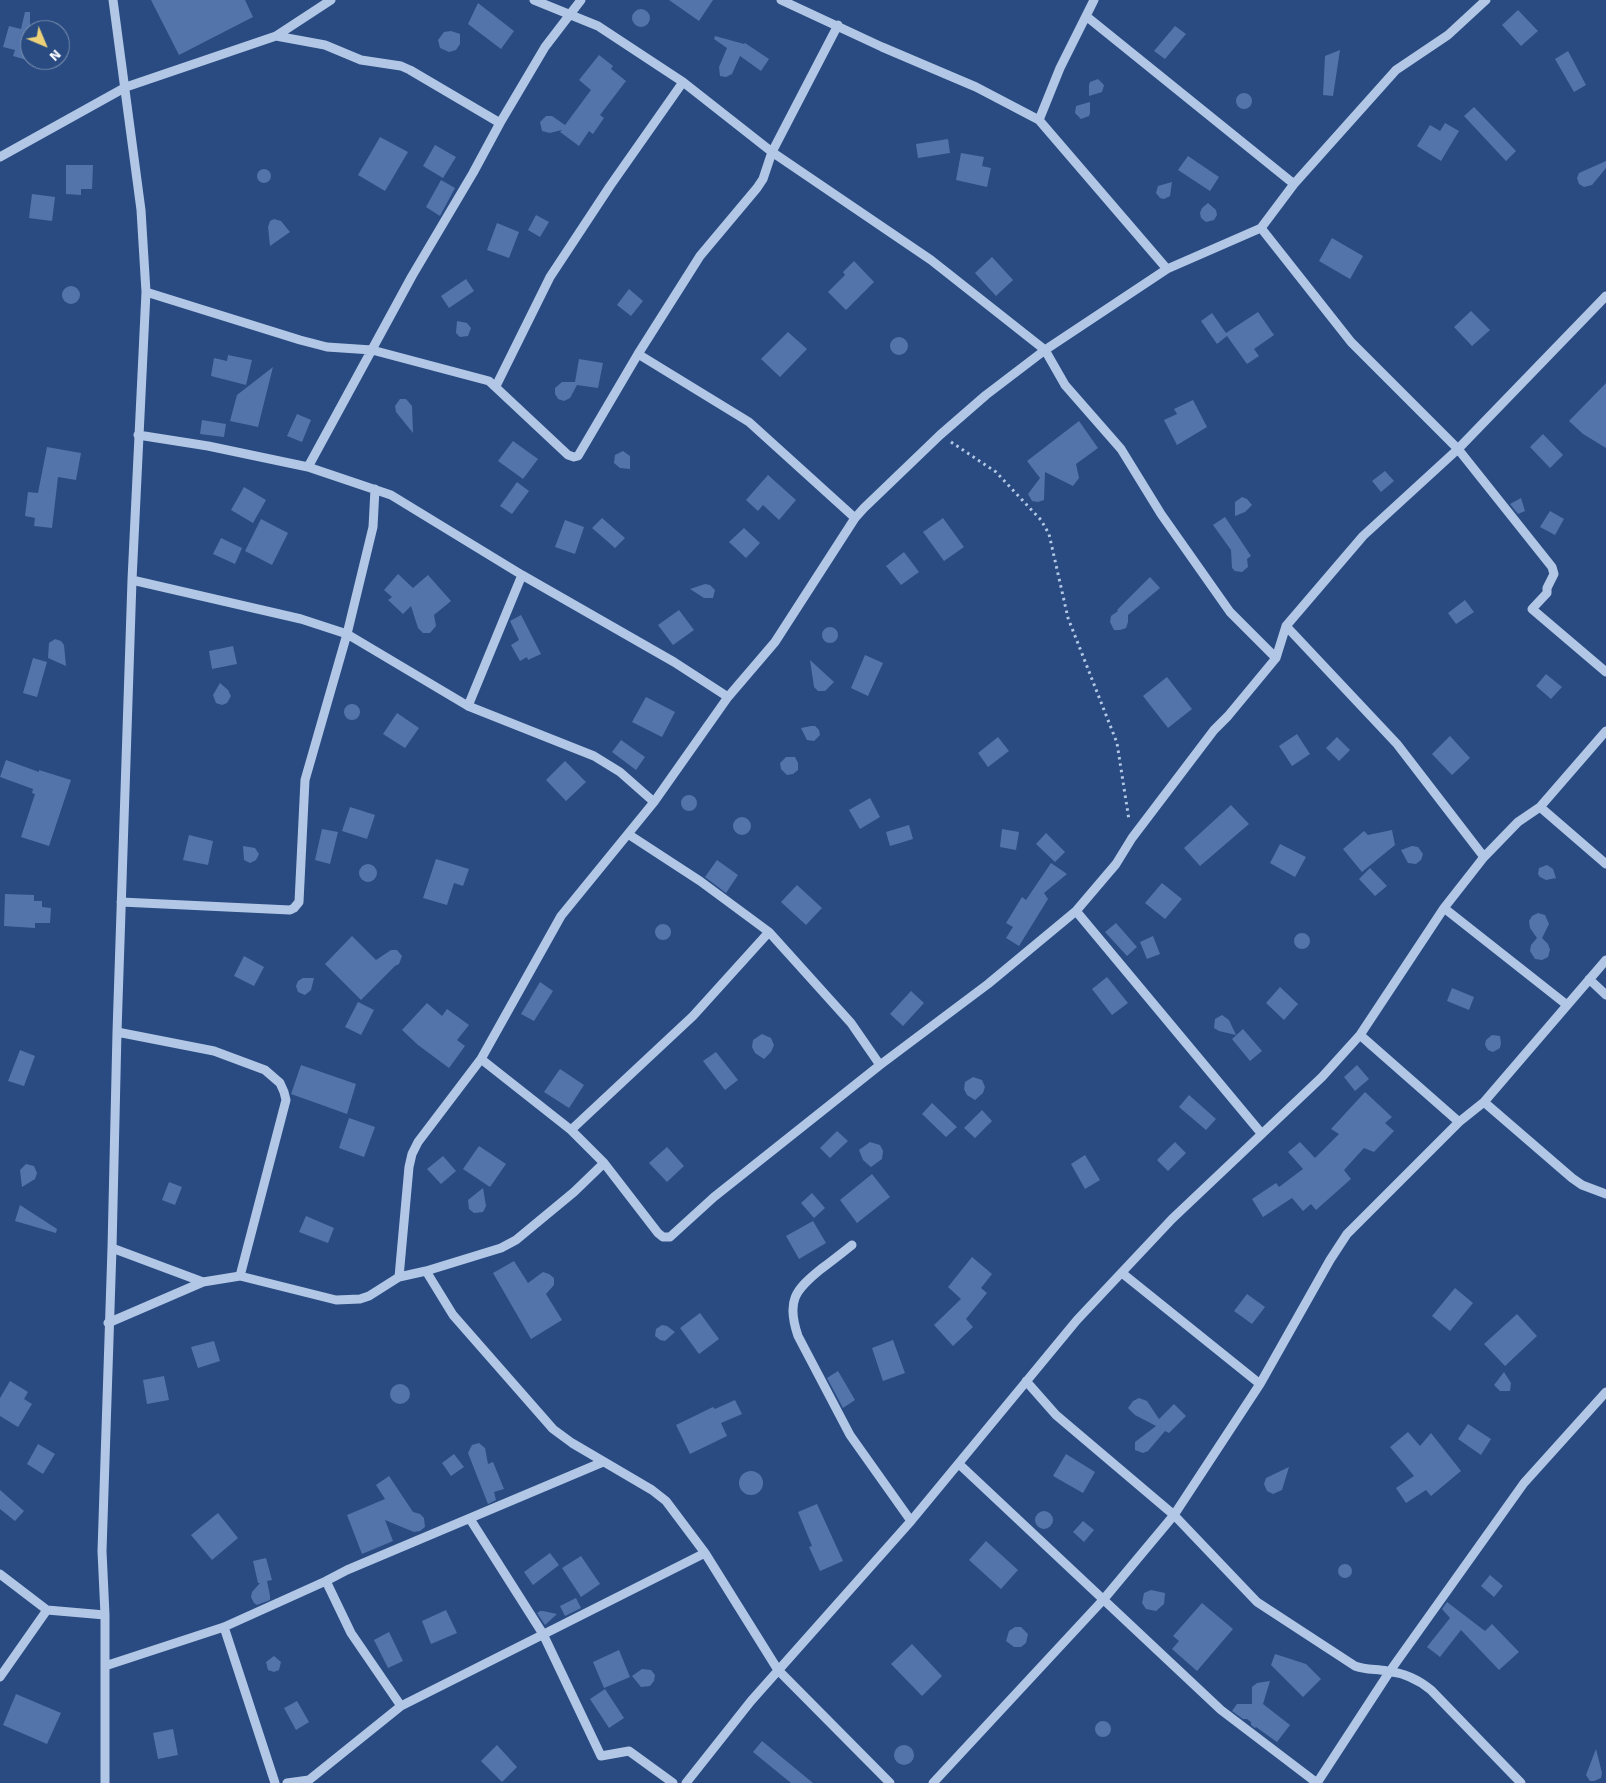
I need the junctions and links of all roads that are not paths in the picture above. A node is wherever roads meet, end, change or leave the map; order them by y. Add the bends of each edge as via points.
1 (113, 0) edge
2 (331, 0) edge
3 (534, 0) edge
4 (581, 0) edge
5 (781, 0) edge
6 (1094, 0) edge
7 (1486, 0) edge
8 (569, 15) junction
9 (1086, 16) junction
10 (838, 25) junction
11 (276, 36) junction
12 (683, 82) junction
13 (126, 87) junction
14 (1039, 120) junction
15 (500, 123) junction
16 (772, 152) junction
17 (0, 156) edge
18 (1294, 184) junction
19 (1261, 228) junction
20 (1167, 269) junction
21 (146, 292) junction
22 (1606, 296) edge
23 (372, 350) junction
24 (1045, 350) junction
25 (638, 354) junction
26 (496, 386) junction
27 (138, 434) junction
28 (1458, 449) junction
29 (308, 467) junction
30 (375, 489) junction
31 (855, 518) junction
32 (522, 575) junction
33 (132, 580) junction
34 (1286, 626) junction
35 (347, 634) junction
36 (1276, 658) junction
37 (1606, 672) edge
38 (728, 697) junction
39 (468, 706) junction
40 (1606, 731) edge
41 (654, 802) junction
42 (1540, 807) junction
43 (628, 834) junction
44 (1484, 857) junction
45 (1606, 864) edge
46 (121, 902) junction
47 (1444, 908) junction
48 (1076, 911) junction
49 (769, 932) junction
50 (1606, 960) edge
51 (1590, 979) junction
52 (1606, 995) edge
53 (1567, 1005) junction
54 (117, 1032) junction
55 (1360, 1035) junction
56 (481, 1059) junction
57 (880, 1065) junction
58 (1484, 1102) junction
59 (1459, 1122) junction
60 (571, 1130) junction
61 (1261, 1134) junction
62 (604, 1164) junction
63 (1606, 1194) edge
64 (852, 1244) dead end
65 (112, 1248) junction
66 (426, 1271) junction
67 (1122, 1273) junction
68 (240, 1276) junction
69 (398, 1277) junction
70 (203, 1282) junction
71 (108, 1323) junction
72 (1026, 1381) junction
73 (1260, 1384) junction
74 (1606, 1392) edge
75 (602, 1462) junction
76 (959, 1464) junction
77 (1174, 1515) junction
78 (470, 1519) junction
79 (911, 1521) junction
80 (705, 1553) junction
81 (0, 1574) edge
82 (326, 1582) junction
83 (1103, 1600) junction
84 (47, 1610) junction
85 (105, 1615) junction
86 (224, 1627) junction
87 (543, 1634) junction
88 (105, 1666) junction
89 (778, 1670) junction
90 (1390, 1671) junction
91 (0, 1677) edge
92 (401, 1706) junction
93 (309, 1782) edge
94 (105, 1783) edge
95 (275, 1783) edge
96 (287, 1783) edge
97 (673, 1783) edge
98 (686, 1783) edge
99 (890, 1783) edge
100 (933, 1783) edge
101 (1317, 1783) edge
102 (1521, 1783) edge

1 - 13 street
2 - 11 street
3 - 8 street
4 - 8 street
5 - 10 street
6 - 9 street
7 - 18 street via 1448,35 1396,70
8 - 12 street via 598,26
8 - 15 street via 545,47
9 - 14 street
9 - 18 street
10 - 14 street via 976,87
10 - 16 street
11 - 13 street
11 - 15 street via 325,44 361,60 401,66
12 - 16 street
12 - 26 street via 550,278
13 - 17 street
13 - 21 street via 141,210
14 - 20 street
15 - 23 street
16 - 24 street via 931,260
16 - 25 street via 763,179 700,256
18 - 19 street
19 - 20 street
19 - 28 street via 1352,342
20 - 24 street
21 - 23 street via 326,347
21 - 27 street
22 - 28 street
23 - 26 street via 479,378
23 - 29 street
24 - 31 street via 940,435
24 - 36 street via 1065,385 1121,449 1161,514 1230,612
25 - 26 street via 580,453 574,457 568,455
25 - 31 street via 749,422
27 - 29 street
27 - 33 street
28 - 34 street via 1363,536
28 - 37 street via 1554,569 1547,593 1532,609
29 - 30 street
30 - 32 street
30 - 35 street via 373,527
31 - 38 street via 774,642
32 - 38 street via 674,662
32 - 39 street
33 - 35 street via 301,619
33 - 46 street
34 - 36 street
34 - 44 street via 1397,744
35 - 39 street
35 - 46 street via 305,780 300,898 297,905 290,910
36 - 48 street via 1214,730 1116,864
38 - 41 street
39 - 41 street via 594,756 620,772
40 - 42 street
41 - 43 street
42 - 44 street via 1518,822
42 - 45 street
43 - 49 street
43 - 56 street via 560,916
44 - 47 street
46 - 54 street
47 - 53 street
47 - 55 street
48 - 57 street via 988,984
48 - 61 street
49 - 57 street via 852,1023
49 - 60 street via 692,1016
50 - 51 street
51 - 52 street
51 - 53 street
53 - 58 street
54 - 65 street
54 - 68 street via 214,1050 265,1070 280,1084 286,1100
55 - 59 street
55 - 61 street via 1322,1077
56 - 60 street
56 - 69 street via 412,1154
57 - 62 street via 714,1197 670,1237 658,1233
58 - 59 street
58 - 63 street via 1572,1178
59 - 73 street via 1347,1234
60 - 62 street
61 - 67 street via 1182,1209
62 - 66 street via 516,1240 501,1248
64 - 79 street via 801,1285 794,1301 795,1326 850,1435
65 - 70 street
65 - 71 street
66 - 69 street
66 - 75 street via 453,1315 553,1428
67 - 72 street
67 - 73 street
68 - 69 street via 350,1301 369,1296
68 - 70 street
70 - 71 street
71 - 85 street via 102,1551
72 - 76 street
72 - 77 street via 1056,1415
73 - 77 street
74 - 90 street via 1524,1483
75 - 78 street
75 - 80 street via 666,1501
76 - 79 street
76 - 83 street
77 - 83 street
77 - 90 street via 1267,1610 1355,1666
78 - 82 street via 347,1570
78 - 87 street
79 - 89 street
80 - 87 street
80 - 89 street
81 - 84 street
82 - 86 street
82 - 92 street via 351,1634
83 - 100 street
83 - 101 street via 1220,1710
84 - 85 street
84 - 91 street
85 - 88 street
86 - 88 street
86 - 95 street
87 - 92 street
87 - 97 street via 601,1756 629,1751
88 - 94 street
89 - 98 street
89 - 99 street
90 - 101 street
90 - 102 street via 1426,1686
92 - 93 street
93 - 96 street

